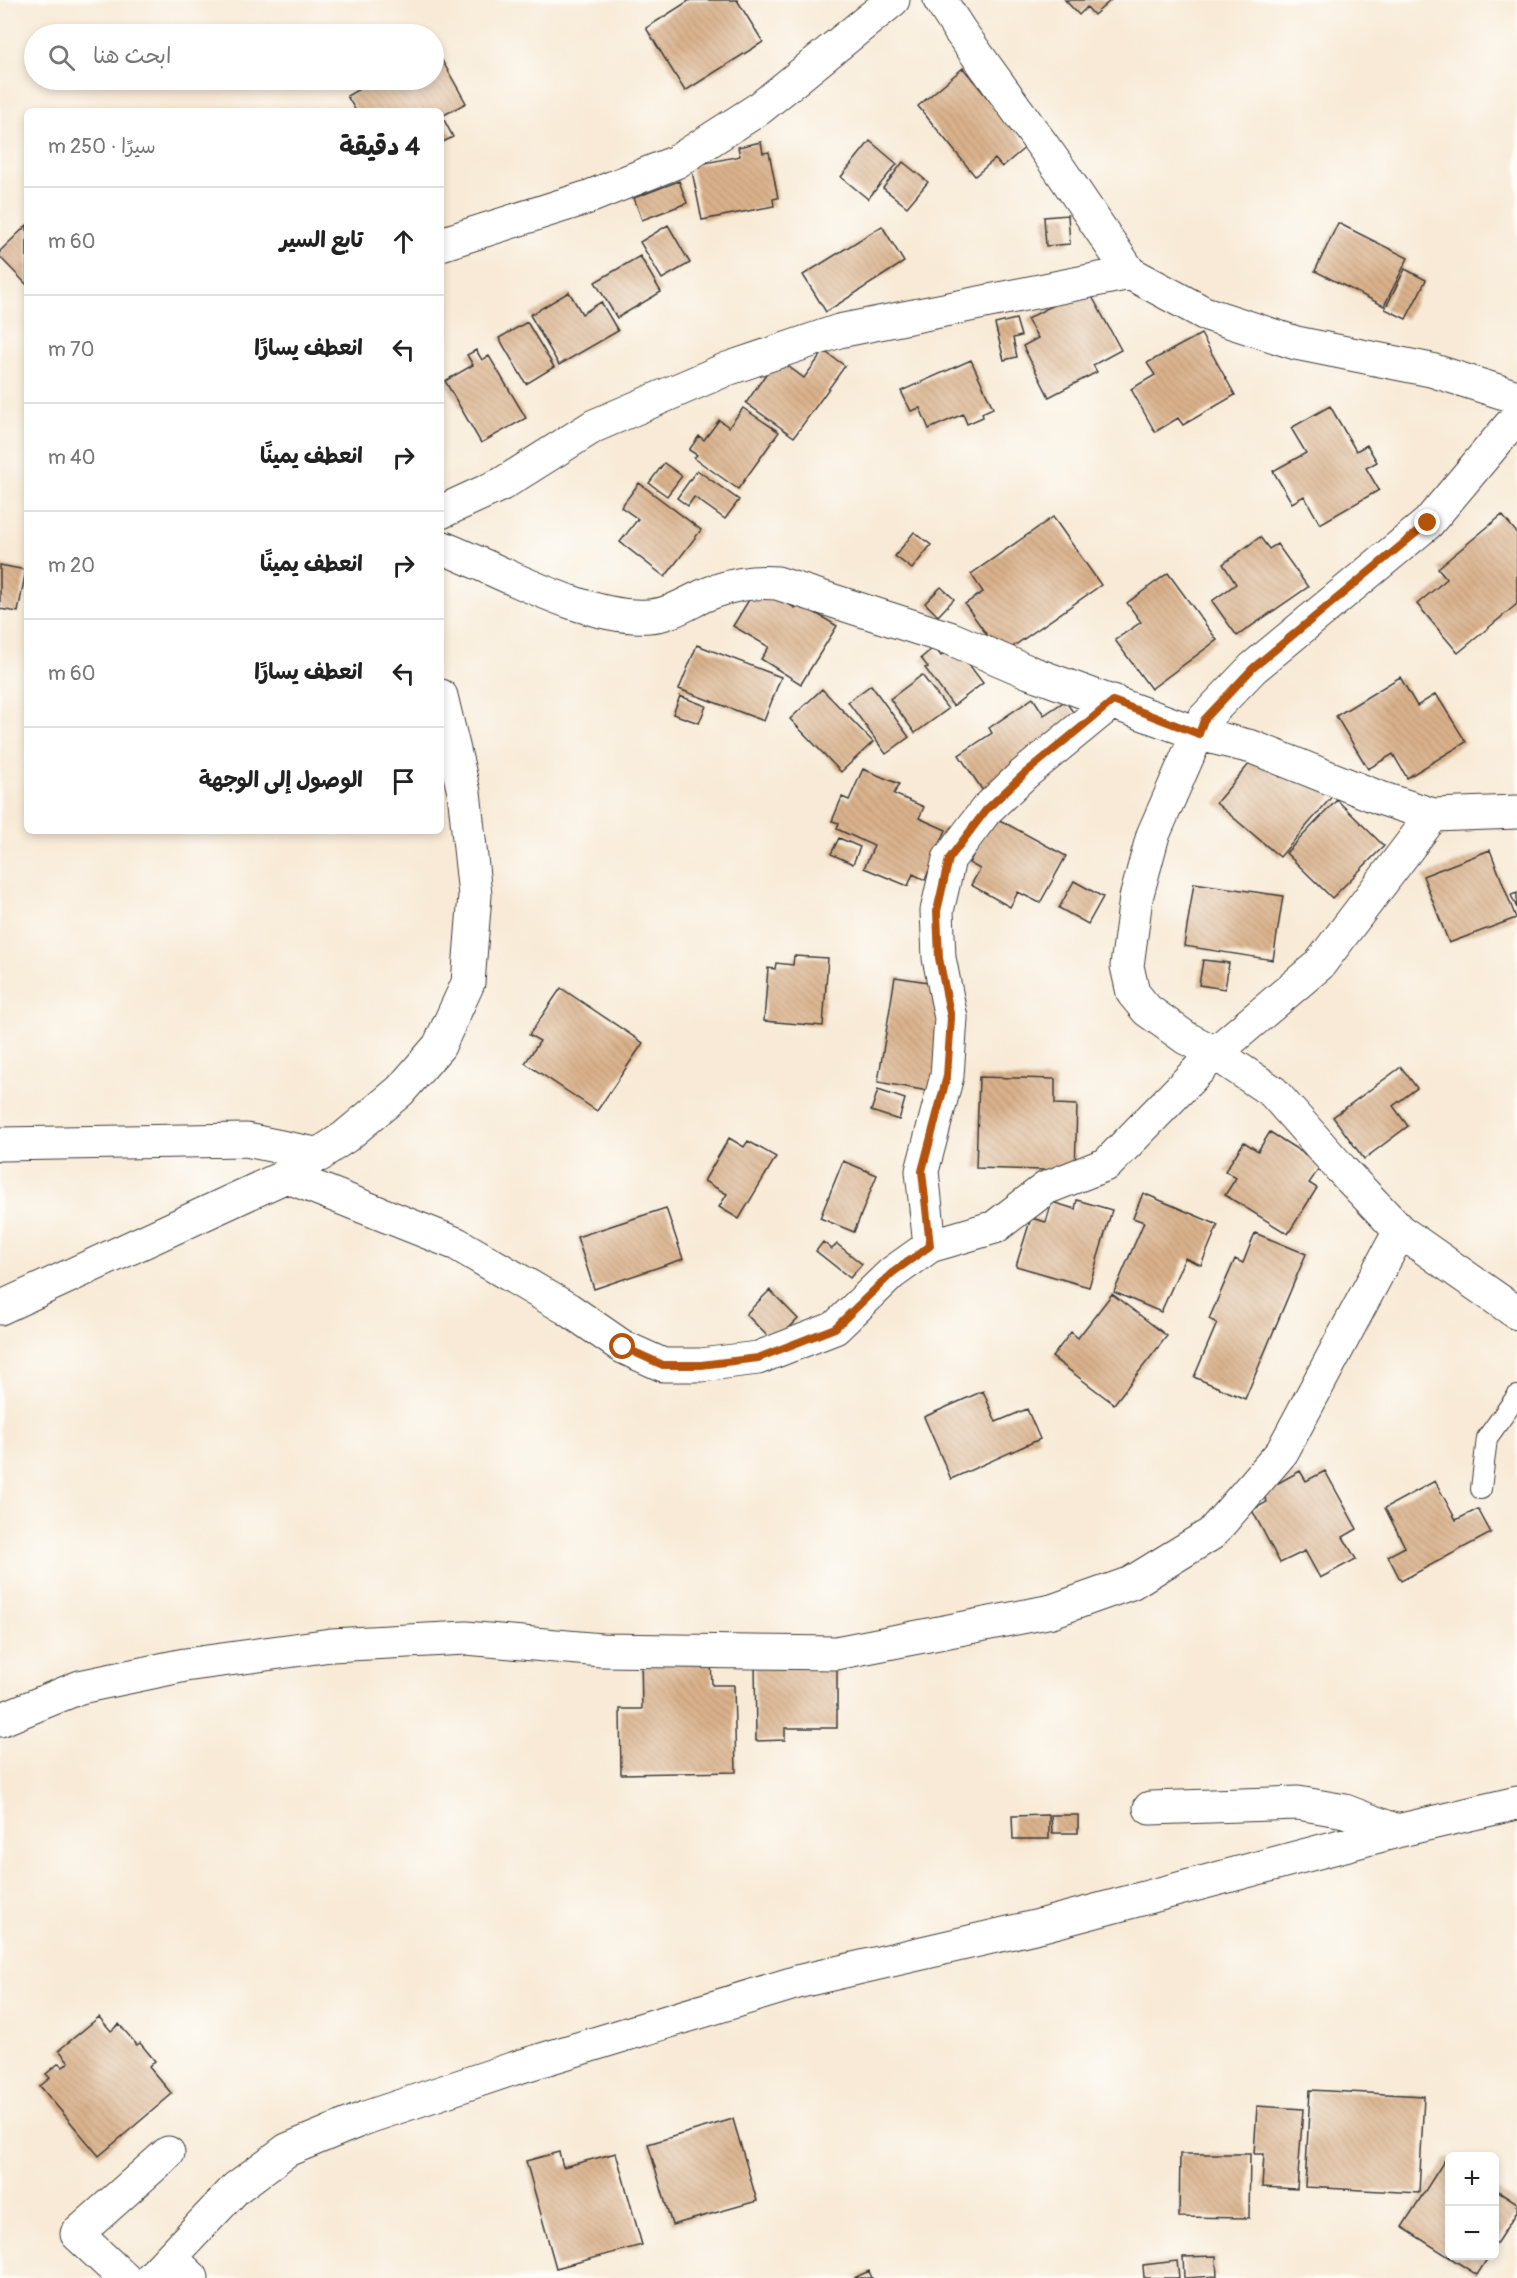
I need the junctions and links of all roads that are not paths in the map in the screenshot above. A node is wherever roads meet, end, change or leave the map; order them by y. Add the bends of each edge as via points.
1 (893, 0) edge
2 (940, 0) edge
3 (444, 243) edge
4 (1130, 273) junction
5 (1517, 397) edge
6 (1517, 417) edge
7 (444, 511) edge
8 (444, 548) edge
9 (1113, 701) junction
10 (444, 709) edge
11 (1199, 734) junction
12 (1517, 812) edge
13 (1433, 815) junction
14 (1215, 1053) junction
15 (0, 1144) edge
16 (320, 1155) junction
17 (286, 1176) junction
18 (1400, 1231) junction
19 (930, 1246) junction
20 (0, 1308) edge
21 (1517, 1313) edge
22 (1517, 1396) edge
23 (1481, 1489) dead end
24 (0, 1720) edge
25 (1517, 1803) edge
26 (1150, 1808) dead end
27 (1397, 1831) junction
28 (168, 2153) dead end
29 (171, 2271) edge
30 (124, 2278) edge

1 - 3 street via 760,108 676,162 589,197
2 - 4 street
4 - 5 street via 1204,313 1296,343 1431,370
4 - 7 street via 839,331 727,369 594,426 502,484
6 - 11 street via 1428,523 1253,668 1204,720
8 - 9 street via 603,613 650,616 752,582 777,583 952,639 1029,672
9 - 11 street
9 - 19 street via 986,810 949,859 937,911 939,958 951,1018 947,1076 922,1171
10 - 16 street via 464,792 475,895 468,983 439,1046 400,1091
11 - 13 street via 1252,747
11 - 14 street via 1153,835 1136,898 1127,966 1133,993 1147,1010
12 - 13 street
13 - 14 street via 1319,965
14 - 18 street via 1273,1092
14 - 19 street via 1107,1164 1046,1188 995,1227
15 - 16 street via 246,1140
16 - 17 street
17 - 19 street via 457,1244 568,1309 623,1347 663,1365 758,1358 835,1328 892,1273
17 - 20 street
18 - 21 street
18 - 24 street via 1282,1452 1210,1534 1131,1583 1052,1611 836,1653 601,1650 466,1638 331,1645 185,1665 80,1687
22 - 23 lane via 1487,1438
25 - 27 street
26 - 27 street via 1298,1803 1345,1811
27 - 29 street via 1038,1926 801,1981 512,2068 365,2118 287,2150 236,2188
28 - 30 street via 78,2234

